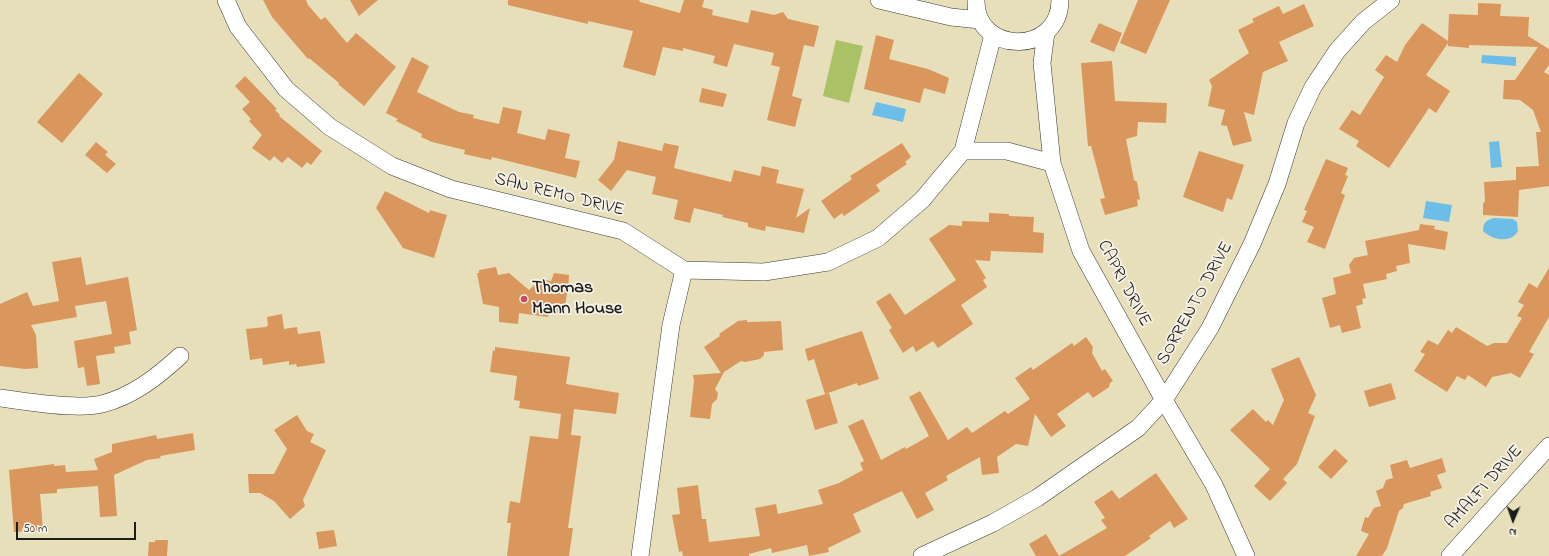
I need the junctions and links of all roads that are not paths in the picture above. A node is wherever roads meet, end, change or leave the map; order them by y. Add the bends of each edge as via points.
1 (226, 0) edge
2 (879, 0) edge
3 (976, 0) edge
4 (1060, 0) edge
5 (1391, 0) edge
6 (980, 20) junction
7 (1046, 32) junction
8 (993, 35) junction
9 (963, 151) junction
10 (1052, 163) junction
11 (684, 270) junction
12 (180, 356) dead end
13 (0, 398) edge
14 (1164, 400) junction
15 (1549, 446) edge
16 (640, 556) edge
17 (922, 556) edge
18 (1246, 556) edge
19 (1450, 556) edge

1 - 11 street, SAN REMO DRIVE via 238,27 286,89 330,127 392,166 451,190 623,231
2 - 6 street via 951,17
3 - 6 street
4 - 7 street via 1055,21
5 - 14 street, SORRENTO DRIVE via 1363,22 1337,51 1313,86 1296,123 1277,184 1252,244 1210,328
6 - 8 street
7 - 8 street via 1020,43 1006,41
7 - 10 street, CAPRI DRIVE via 1042,63
8 - 9 street
9 - 10 street via 1008,151
9 - 11 street via 922,200 878,238 828,262 764,272
10 - 14 street, CAPRI DRIVE via 1081,251
11 - 16 street via 671,325
12 - 13 street via 148,384 100,404 68,405
14 - 17 street, SORRENTO DRIVE via 1138,428 1037,498 993,523
14 - 18 street, CAPRI DRIVE via 1214,485
15 - 19 street, AMALFI DRIVE

